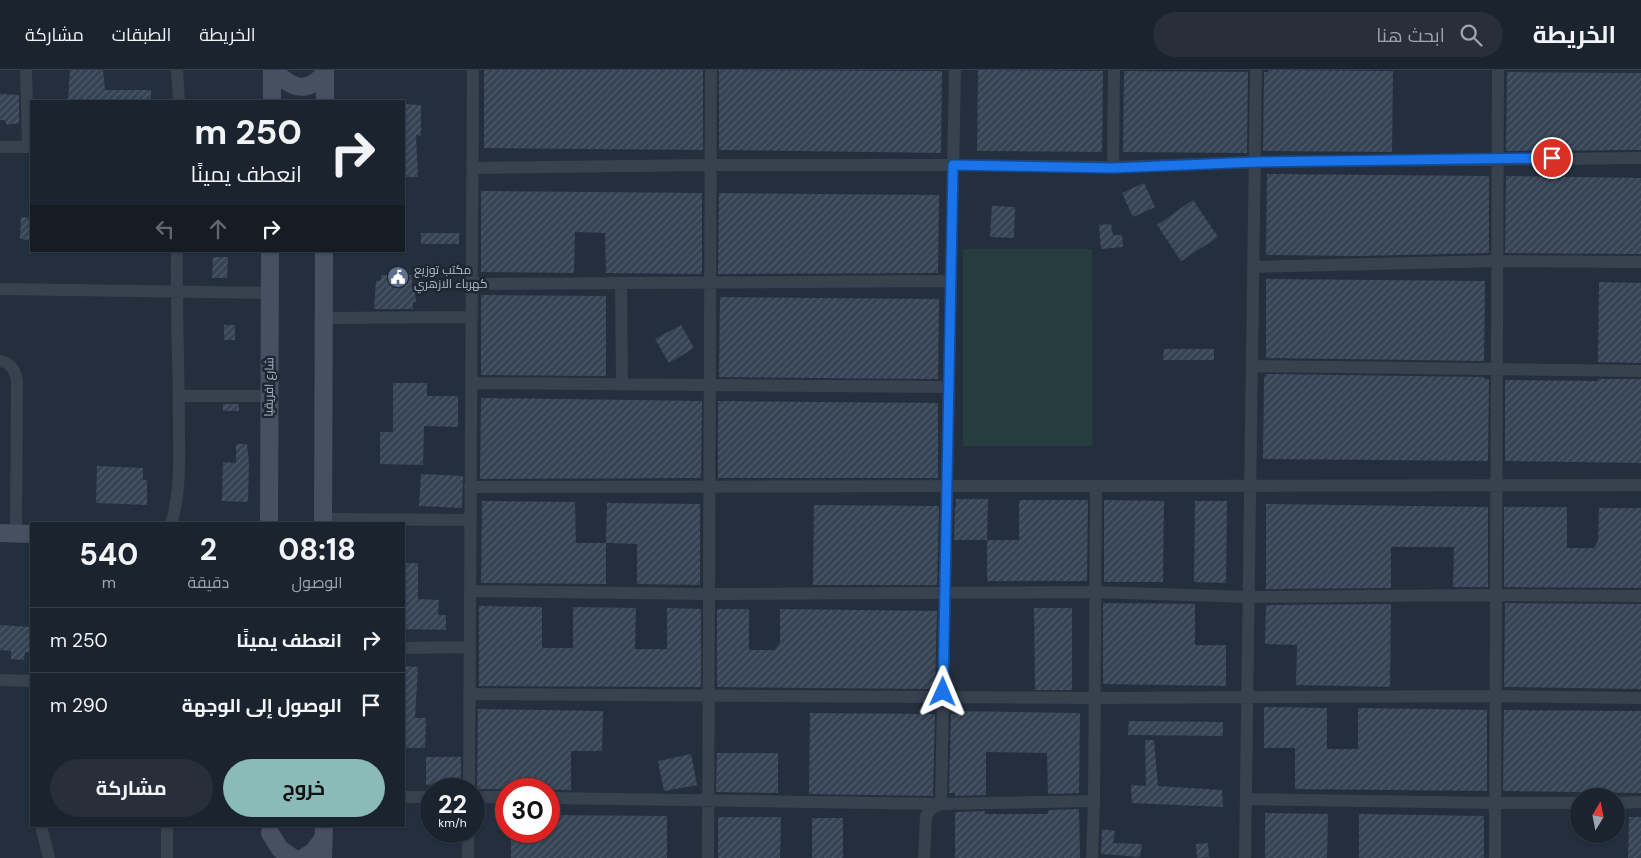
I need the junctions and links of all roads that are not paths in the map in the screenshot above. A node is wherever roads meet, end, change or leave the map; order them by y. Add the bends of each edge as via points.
1 (26, 70) edge
2 (177, 70) edge
3 (272, 70) edge
4 (473, 70) edge
5 (711, 70) edge
6 (955, 70) edge
7 (1114, 70) edge
8 (1256, 70) edge
9 (1498, 70) edge
10 (325, 71) edge
11 (179, 100) edge
12 (272, 100) edge
13 (325, 100) edge
14 (0, 147) edge
15 (29, 147) edge
16 (1498, 158) junction
17 (1641, 158) edge
18 (1255, 162) junction
19 (710, 165) junction
20 (953, 165) junction
21 (472, 168) junction
22 (1113, 168) junction
23 (177, 252) edge
24 (270, 252) edge
25 (324, 252) edge
26 (1498, 261) junction
27 (1641, 262) edge
28 (1253, 267) junction
29 (951, 281) junction
30 (710, 282) junction
31 (621, 283) junction
32 (472, 284) junction
33 (0, 289) edge
34 (176, 291) junction
35 (270, 293) junction
36 (471, 317) junction
37 (323, 318) junction
38 (0, 361) edge
39 (1252, 366) junction
40 (1497, 369) junction
41 (1641, 371) edge
42 (471, 383) junction
43 (622, 384) junction
44 (710, 386) junction
45 (949, 386) junction
46 (179, 396) junction
47 (269, 396) junction
48 (1096, 486) junction
49 (1250, 486) junction
50 (1497, 486) junction
51 (1641, 486) edge
52 (470, 487) junction
53 (709, 487) junction
54 (946, 487) junction
55 (470, 520) junction
56 (171, 522) edge
57 (269, 522) edge
58 (323, 522) edge
59 (16, 534) edge
60 (470, 591) junction
61 (945, 592) junction
62 (1094, 592) junction
63 (709, 594) junction
64 (1496, 595) junction
65 (1641, 596) edge
66 (1249, 597) junction
67 (469, 647) junction
68 (405, 648) edge
69 (0, 680) edge
70 (30, 681) edge
71 (469, 694) junction
72 (708, 695) junction
73 (1496, 696) junction
74 (943, 697) junction
75 (1247, 697) junction
76 (1094, 698) junction
77 (1641, 698) edge
78 (469, 778) edge
79 (405, 797) edge
80 (420, 797) edge
81 (560, 798) edge
82 (1246, 799) junction
83 (708, 800) junction
84 (1094, 801) junction
85 (1625, 802) edge
86 (1641, 802) edge
87 (1496, 803) junction
88 (1570, 803) edge
89 (941, 804) junction
90 (41, 827) edge
91 (167, 827) edge
92 (270, 830) edge
93 (324, 832) edge
94 (468, 843) edge
95 (49, 858) edge
96 (167, 858) edge
97 (270, 858) edge
98 (293, 858) edge
99 (303, 858) edge
100 (323, 858) edge
101 (468, 858) edge
102 (708, 858) edge
103 (924, 858) edge
104 (1092, 858) edge
105 (1245, 858) edge
106 (1495, 858) edge

1 - 15 street
2 - 11 street
3 - 10 street via 288,84 301,87 314,83
3 - 12 street
4 - 21 street
5 - 19 street
6 - 20 street
7 - 22 street
8 - 18 street
9 - 16 street
10 - 13 street
14 - 15 street
16 - 17 street
16 - 18 street
16 - 26 street
18 - 22 street
18 - 28 street
19 - 20 street
19 - 21 street
19 - 30 street
20 - 22 street
20 - 29 street
21 - 32 street
23 - 34 street
24 - 35 street, شارع افريقيا
25 - 37 street
26 - 27 street
26 - 28 street
26 - 40 street
28 - 39 street
29 - 30 street
29 - 45 street
30 - 31 street
30 - 44 street
31 - 32 street
31 - 43 street
32 - 36 street
33 - 34 street
34 - 35 street
34 - 46 street
35 - 47 street, شارع افريقيا
36 - 37 street
36 - 42 street
37 - 58 street
38 - 59 street via 15,370 17,381
39 - 40 street
39 - 49 street
40 - 41 street
40 - 50 street
42 - 43 street
42 - 52 street
43 - 44 street
44 - 45 street
44 - 53 street
45 - 54 street
46 - 47 street
46 - 56 street via 178,492
47 - 57 street, شارع افريقيا
48 - 49 street
48 - 54 street
48 - 62 street
49 - 50 street
49 - 66 street
50 - 51 street
50 - 64 street
52 - 53 street
52 - 55 street
53 - 54 street
53 - 63 street
54 - 61 street
55 - 58 street
55 - 60 street
60 - 63 street
60 - 67 street
61 - 62 street
61 - 63 street
61 - 74 street
62 - 66 street
62 - 76 street
63 - 72 street
64 - 65 street
64 - 66 street
64 - 73 street
66 - 75 street
67 - 68 street
67 - 71 street
69 - 70 street
71 - 72 street
71 - 78 street
72 - 74 street
72 - 83 street
73 - 75 street
73 - 77 street
73 - 87 street
74 - 76 street
74 - 89 street
75 - 76 street
75 - 82 street
76 - 84 street
79 - 80 street
81 - 83 street
82 - 87 street
82 - 105 street
83 - 89 street
83 - 102 street
84 - 89 street
84 - 104 street
85 - 86 street
87 - 88 street
87 - 106 street
89 - 103 street via 931,808 926,816
90 - 95 street
91 - 96 street
92 - 97 street
92 - 98 street via 280,849
93 - 99 street via 314,851
93 - 100 street
94 - 101 street

